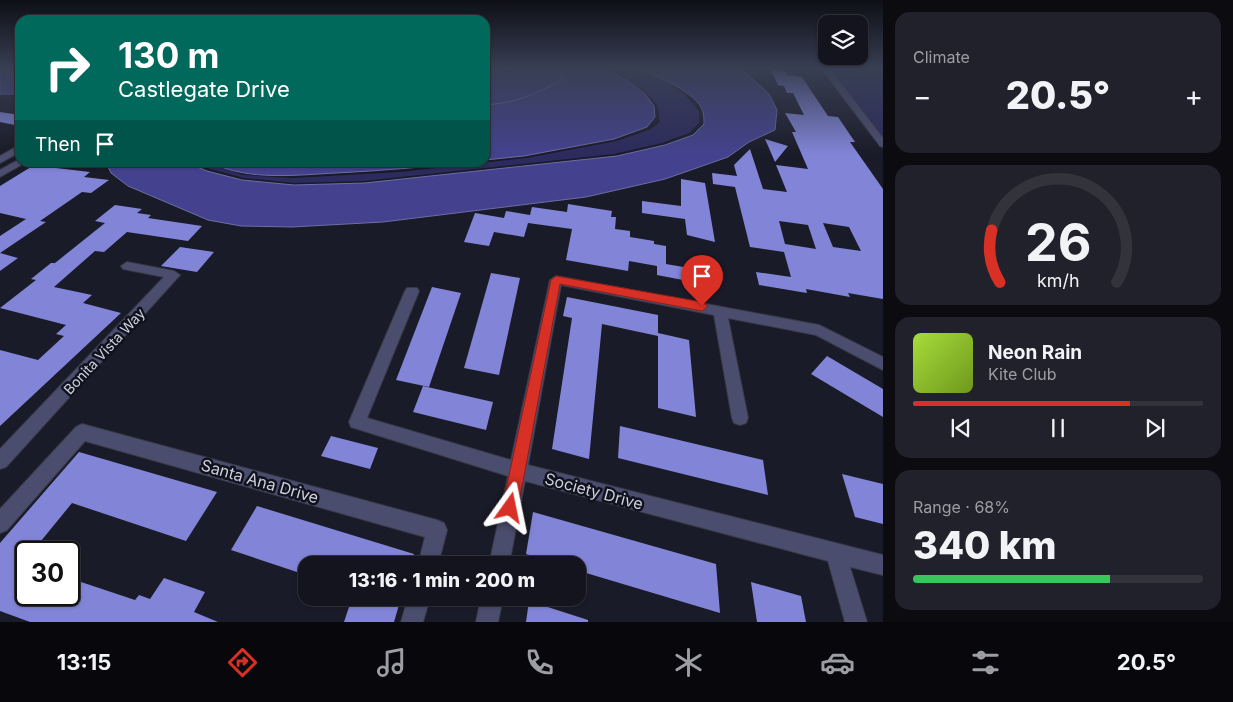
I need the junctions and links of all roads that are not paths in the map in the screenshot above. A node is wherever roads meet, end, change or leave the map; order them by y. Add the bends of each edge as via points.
1 (847, 97) edge
2 (883, 144) edge
3 (15, 151) edge
4 (0, 160) edge
5 (15, 165) edge
6 (0, 174) edge
7 (127, 266) dead end
8 (412, 292) dead end
9 (720, 310) junction
10 (883, 364) edge
11 (740, 418) dead end
12 (0, 461) edge
13 (518, 471) junction
14 (0, 522) edge
15 (836, 554) junction
16 (430, 556) edge
17 (500, 556) edge
18 (883, 565) edge
19 (417, 606) edge
20 (490, 606) edge
21 (412, 622) edge
22 (487, 622) edge
23 (856, 622) edge

1 - 2 street
3 - 4 street
5 - 6 street
7 - 12 street, Bonita Vista Way via 174,275
8 - 13 street, Society Drive via 357,422
9 - 10 street via 820,330
9 - 11 street
9 - 13 street via 556,280
13 - 15 street, Society Drive
13 - 17 street
14 - 16 street, Santa Ana Drive via 82,432 437,530
15 - 18 street, Society Drive
15 - 23 street
19 - 21 street
20 - 22 street

